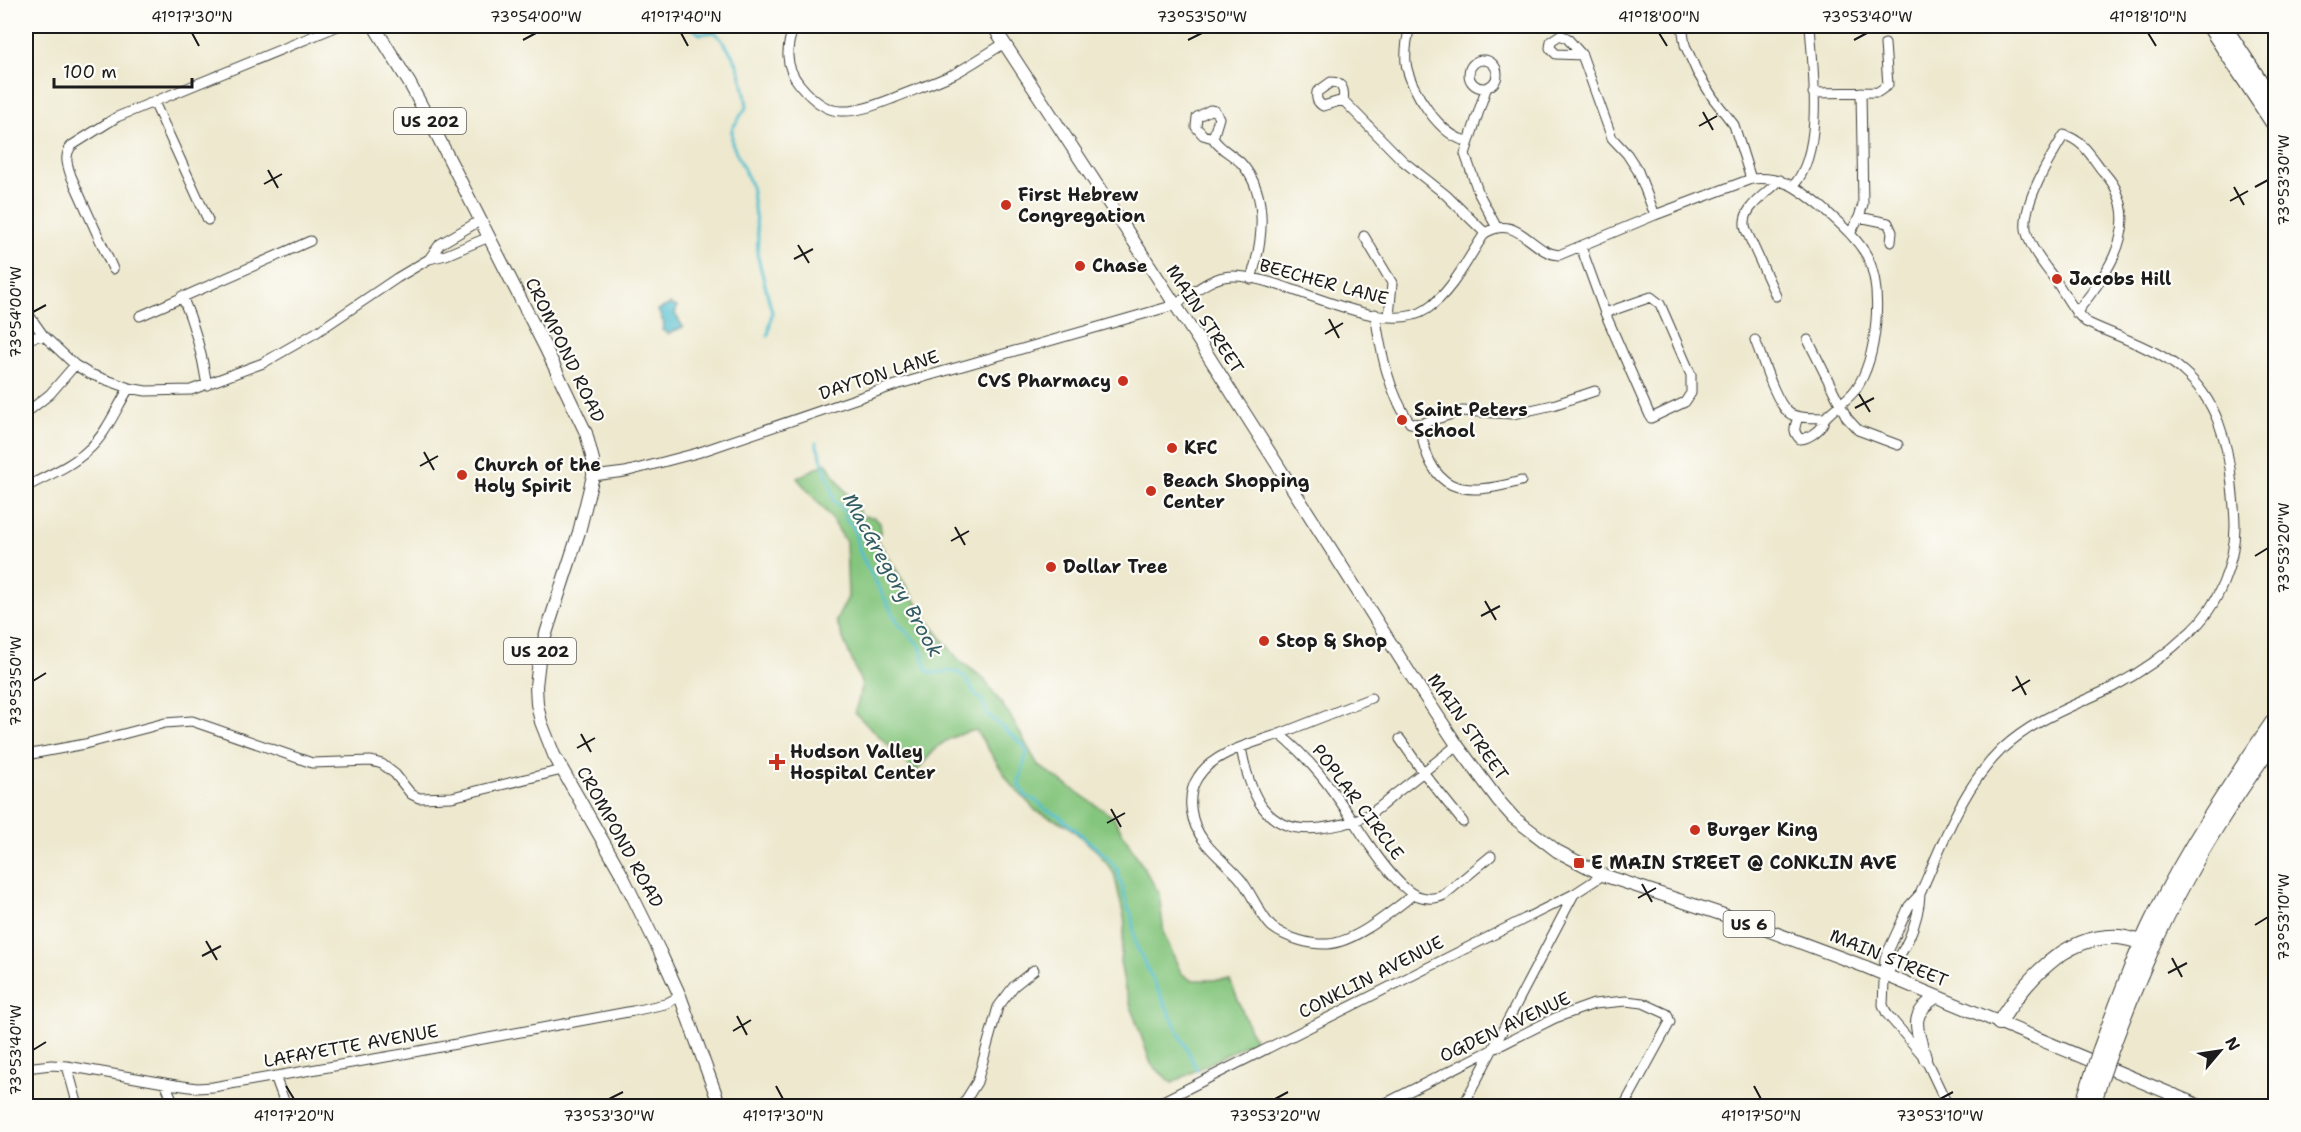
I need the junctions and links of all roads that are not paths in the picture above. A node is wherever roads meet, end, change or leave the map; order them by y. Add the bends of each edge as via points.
1 (338, 26) edge
2 (374, 26) edge
3 (794, 26) edge
4 (993, 26) edge
5 (1410, 26) edge
6 (1682, 26) edge
7 (1810, 26) edge
8 (2209, 26) edge
9 (2223, 26) edge
10 (1005, 43) junction
11 (1885, 44) dead end
12 (1582, 55) dead end
13 (1486, 89) dead end
14 (1861, 92) junction
15 (1813, 93) junction
16 (1343, 100) dead end
17 (154, 102) junction
18 (2276, 105) edge
19 (2276, 128) edge
20 (1213, 138) dead end
21 (1468, 141) junction
22 (1751, 179) junction
23 (1780, 180) junction
24 (1794, 185) junction
25 (1655, 215) junction
26 (1859, 217) junction
27 (208, 220) dead end
28 (481, 220) junction
29 (1497, 228) junction
30 (1851, 232) junction
31 (1485, 233) junction
32 (1364, 236) dead end
33 (489, 237) junction
34 (310, 241) dead end
35 (1892, 242) dead end
36 (1581, 247) junction
37 (429, 259) junction
38 (113, 268) dead end
39 (1251, 279) junction
40 (182, 296) junction
41 (1776, 296) dead end
42 (1175, 305) junction
43 (26, 311) edge
44 (1605, 313) junction
45 (2076, 313) junction
46 (1375, 314) junction
47 (140, 316) dead end
48 (1389, 317) junction
49 (43, 335) junction
50 (26, 339) edge
51 (1755, 339) dead end
52 (1808, 339) dead end
53 (75, 366) junction
54 (207, 385) junction
55 (129, 388) junction
56 (1595, 391) dead end
57 (1842, 405) junction
58 (26, 413) edge
59 (1798, 417) junction
60 (1824, 418) junction
61 (1420, 424) junction
62 (1898, 445) dead end
63 (593, 476) junction
64 (1521, 481) dead end
65 (26, 487) edge
66 (1371, 698) dead end
67 (2276, 717) edge
68 (1279, 734) junction
69 (2276, 738) edge
70 (1400, 739) dead end
71 (1457, 745) junction
72 (1241, 748) junction
73 (26, 755) edge
74 (562, 770) junction
75 (1423, 772) junction
76 (1353, 821) junction
77 (1463, 822) dead end
78 (1491, 856) dead end
79 (1603, 875) junction
80 (1414, 894) junction
81 (1574, 894) junction
82 (2141, 942) junction
83 (1034, 970) dead end
84 (1885, 975) junction
85 (680, 996) junction
86 (1936, 997) junction
87 (2000, 1023) junction
88 (1493, 1049) junction
89 (2104, 1054) junction
90 (1925, 1058) junction
91 (67, 1066) junction
92 (26, 1068) edge
93 (275, 1076) junction
94 (2096, 1077) junction
95 (165, 1083) junction
96 (2171, 1101) edge
97 (78, 1107) edge
98 (175, 1107) edge
99 (286, 1107) edge
100 (720, 1107) edge
101 (962, 1107) edge
102 (1153, 1107) edge
103 (1380, 1107) edge
104 (1462, 1107) edge
105 (1624, 1107) edge
106 (1948, 1107) edge
107 (2082, 1107) edge
108 (2093, 1107) edge
109 (2200, 1107) edge

1 - 17 street
2 - 28 main road, CROMPOND ROAD / US 202 via 410,84
3 - 10 street via 786,50 793,76 819,103 842,111 875,105 956,73
4 - 10 main road, MAIN STREET / US 6
5 - 21 street via 1406,62 1415,90 1437,121 1452,135
6 - 22 street via 1685,45 1697,72 1734,125
7 - 15 street
8 - 19 highway
9 - 18 highway
10 - 42 main road, MAIN STREET / US 6
11 - 14 street via 1888,84 1878,92
12 - 25 street via 1612,138 1638,171
13 - 21 street
14 - 15 street
14 - 26 street via 1863,204
15 - 24 street via 1811,150
16 - 31 street via 1403,161
17 - 27 street
17 - 38 street via 117,117 70,146 67,153 71,176
20 - 39 street via 1240,162 1258,192 1261,231
21 - 29 street via 1465,154 1479,194
22 - 23 street
22 - 25 street
23 - 24 street
23 - 41 street via 1747,211 1744,220
24 - 30 street
25 - 36 street
26 - 30 street
26 - 35 street via 1887,223
28 - 33 main road, CROMPOND ROAD / US 202
28 - 37 street via 440,244
29 - 31 street
29 - 36 street via 1519,231 1549,254 1559,255
30 - 57 street via 1872,270 1875,322 1864,372
31 - 48 street, BEECHER LANE via 1439,299 1411,317
32 - 48 street via 1392,283
33 - 37 street
33 - 63 main road, CROMPOND ROAD / US 202 via 580,418 590,446
34 - 40 street
36 - 44 street
37 - 54 street via 300,342 263,363
39 - 42 street, BEECHER LANE via 1222,278
39 - 46 street, BEECHER LANE
40 - 47 street
40 - 54 street via 200,343
42 - 63 street, DAYTON LANE via 896,385 669,461
42 - 71 main road, MAIN STREET / US 6
43 - 49 street
44 - 44 street via 1651,418 1685,402 1691,393 1691,375 1660,304 1651,297
45 - 45 street via 2098,285 2119,246 2124,222 2117,190 2080,142 2064,135 2033,194 2026,230
45 - 84 street via 2086,322 2163,357 2184,371 2203,394 2221,425 2229,459 2235,526 2231,558 2221,588 2206,615 2190,632 2115,686 2025,730 1981,771 1965,795 1920,894 1909,906 1885,958
46 - 48 street, BEECHER LANE
46 - 61 street via 1394,394 1410,423
49 - 50 street
49 - 53 street
51 - 59 street via 1783,404 1788,413
52 - 57 street
53 - 55 street
53 - 58 street
54 - 55 street via 172,391
55 - 65 street via 88,451
56 - 61 street via 1513,414 1462,411
57 - 60 street
57 - 62 street via 1858,430
59 - 60 street
59 - 60 street via 1794,430 1800,439 1820,428
61 - 64 street via 1432,466 1455,487 1479,490
63 - 74 main road, CROMPOND ROAD / US 202 via 537,669 541,722
66 - 68 street
67 - 82 highway via 2196,838
68 - 72 street
68 - 76 street, POPLAR CIRCLE via 1305,756
69 - 89 highway via 2179,892
70 - 75 street
71 - 75 street
71 - 79 main road, MAIN STREET / US 6 via 1514,818 1557,851
72 - 76 street via 1256,799 1278,822 1304,829
72 - 80 street via 1211,763 1198,776 1191,801 1192,815 1205,842 1240,879 1271,926 1307,942 1331,944 1362,930
73 - 74 street via 165,723 192,721 312,764 382,764 419,798 452,797
74 - 85 main road, CROMPOND ROAD / US 202 via 626,882
75 - 76 street via 1377,809
75 - 77 street
76 - 80 street, POPLAR CIRCLE via 1381,862
78 - 80 street via 1436,899
79 - 81 street, CONKLIN AVENUE
79 - 84 main road, MAIN STREET / US 6 via 1748,923
81 - 88 street
81 - 102 street, CONKLIN AVENUE
82 - 87 highway via 2108,938 2071,950 2033,977
82 - 89 highway
83 - 101 street via 1014,986 998,1007 980,1075
84 - 86 main road, MAIN STREET / US 6
84 - 90 street via 1883,1005 1887,1014
85 - 93 street, LAFAYETTE AVENUE via 665,1004
85 - 100 main road, CROMPOND ROAD / US 202
86 - 87 main road, MAIN STREET / US 6
86 - 90 main road via 1921,1008 1916,1019
87 - 96 main road, MAIN STREET / US 6
88 - 103 street, OGDEN AVENUE
88 - 104 street
88 - 105 street, OGDEN AVENUE via 1556,1018 1608,1001 1626,1000 1658,1008 1670,1017 1670,1022
89 - 94 highway, bridge
90 - 106 street
91 - 92 street, LAFAYETTE AVENUE
91 - 95 street, LAFAYETTE AVENUE
91 - 97 street
93 - 95 street, LAFAYETTE AVENUE via 197,1088
93 - 99 street
94 - 107 highway
94 - 108 highway
95 - 98 street
96 - 109 main road, MAIN STREET / US 6

